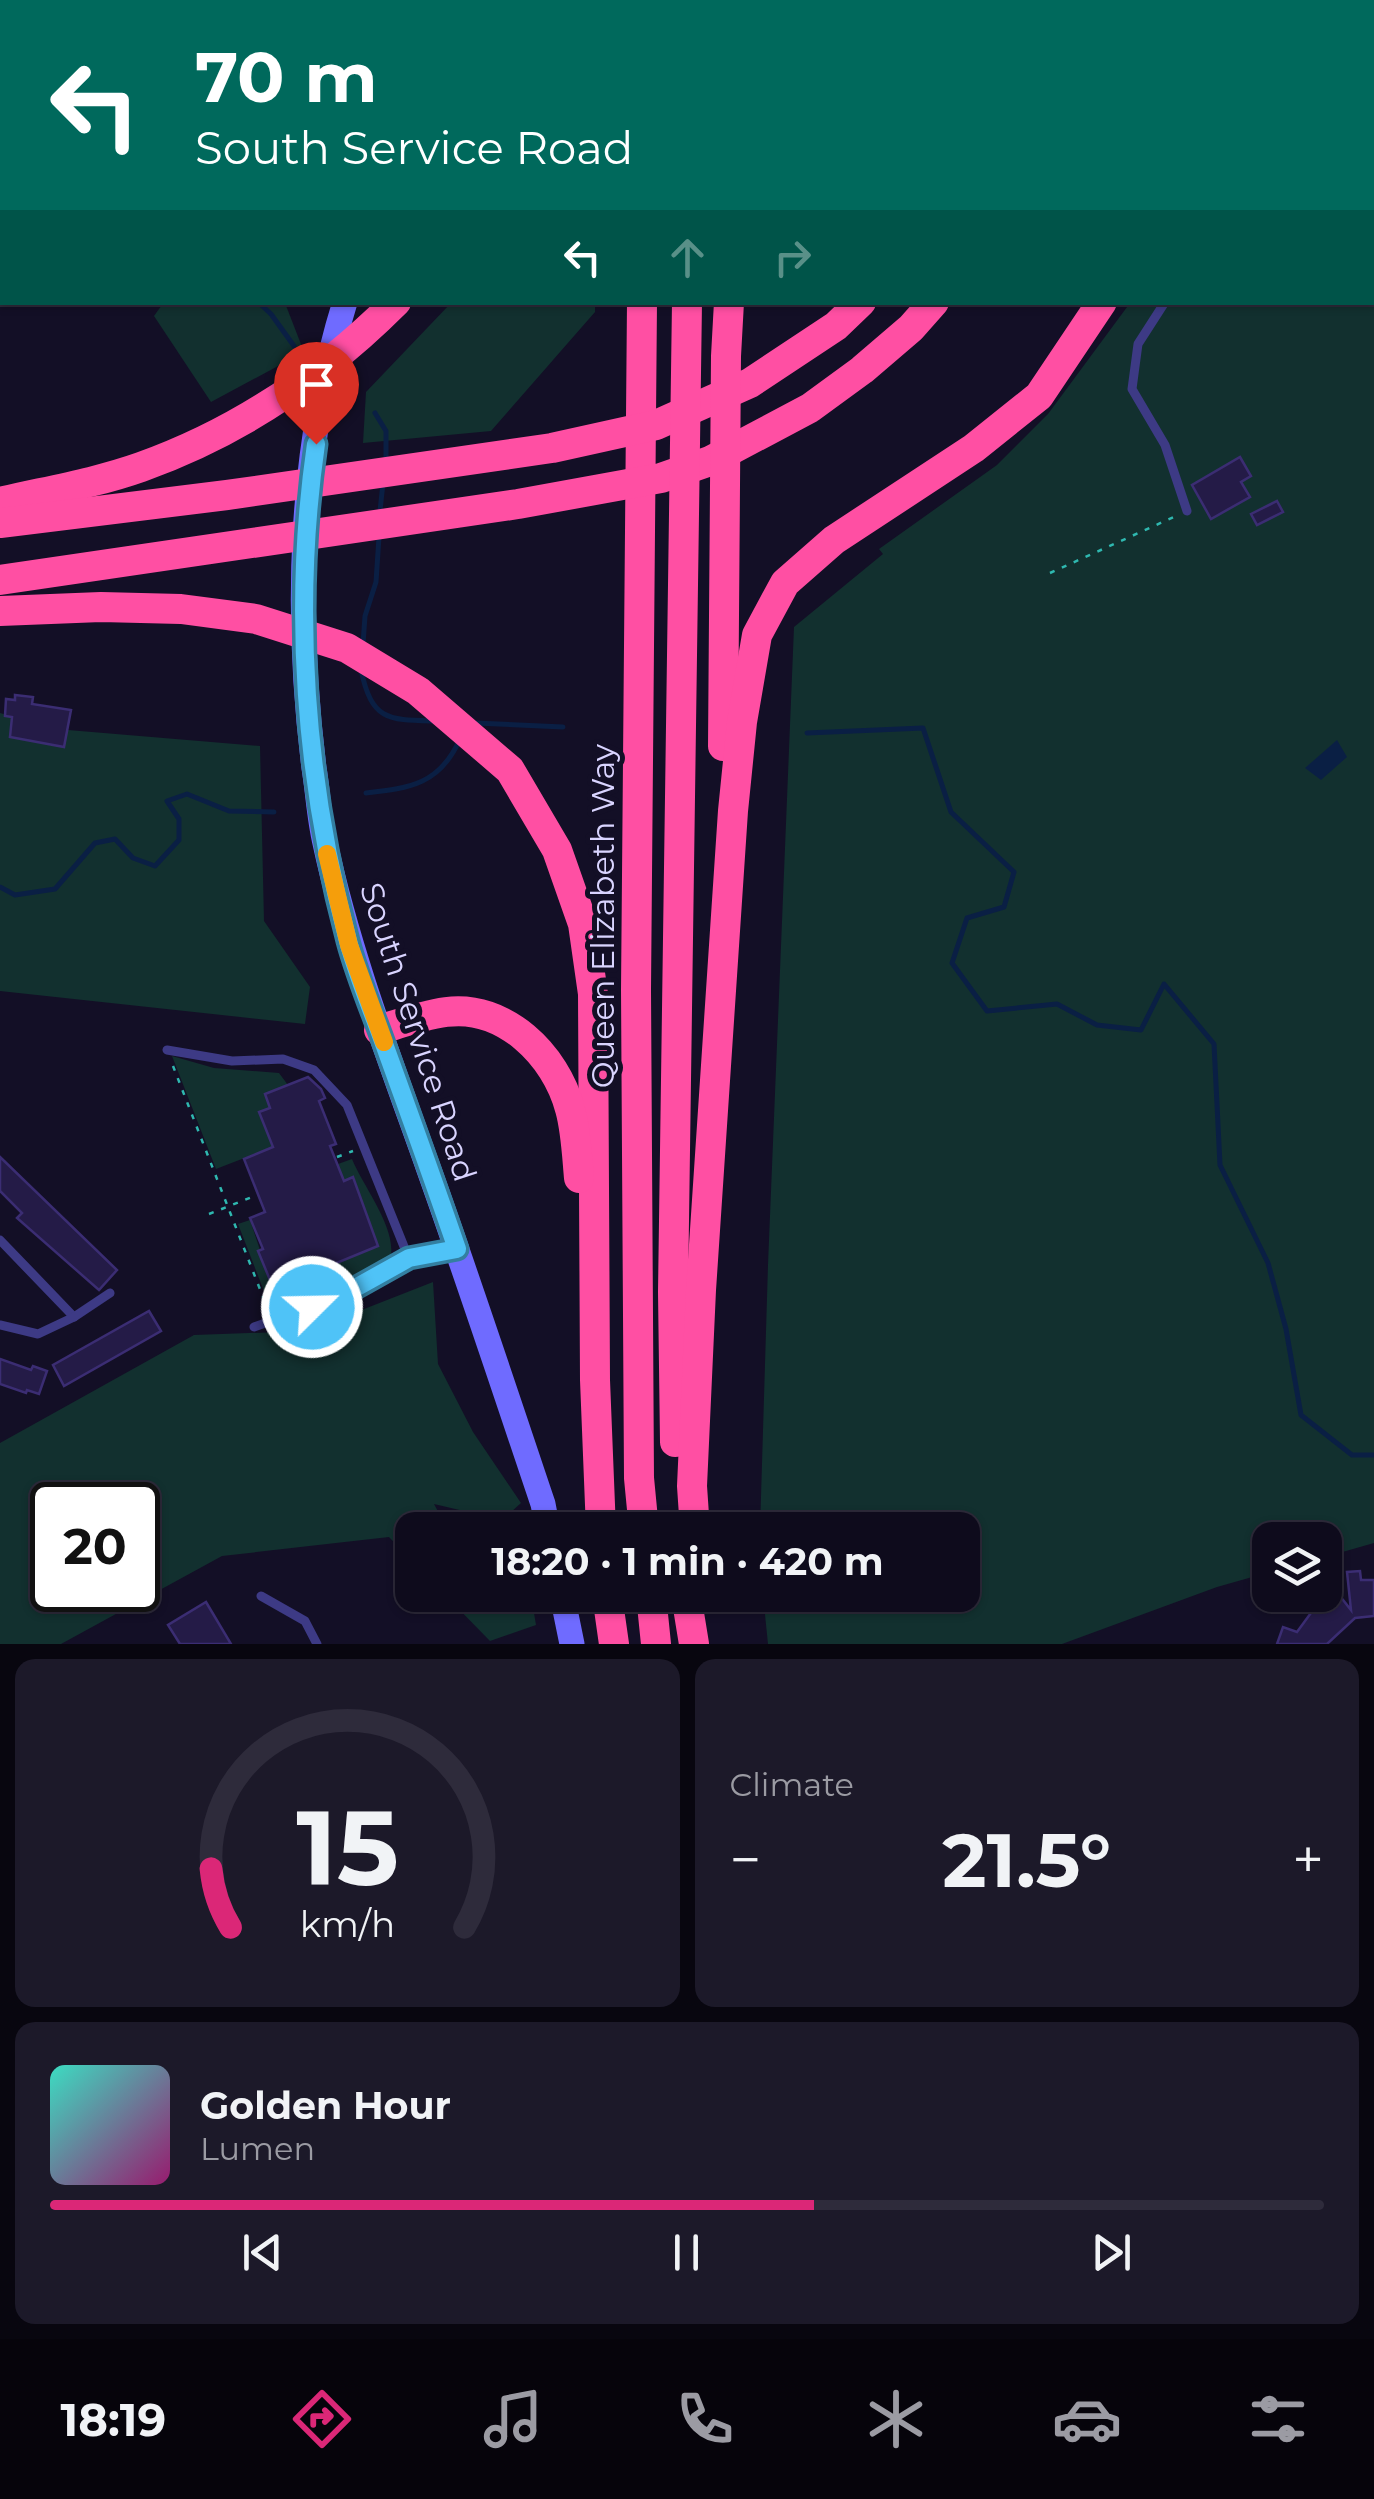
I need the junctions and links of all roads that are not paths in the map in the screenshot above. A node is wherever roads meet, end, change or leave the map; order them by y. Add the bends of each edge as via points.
1 (344, 305) edge
2 (393, 305) edge
3 (642, 305) edge
4 (688, 305) edge
5 (730, 305) edge
6 (858, 305) edge
7 (931, 305) edge
8 (1100, 305) edge
9 (1162, 305) edge
10 (0, 502) edge
11 (1187, 511) road end
12 (0, 523) edge
13 (0, 580) edge
14 (0, 611) edge
15 (727, 934) junction
16 (379, 1030) junction
17 (167, 1050) dead end
18 (0, 1240) edge
19 (457, 1249) junction
20 (409, 1258) junction
21 (110, 1293) dead end
22 (74, 1318) junction
23 (0, 1325) edge
24 (254, 1327) dead end
25 (595, 1380) junction
26 (545, 1512) edge
27 (600, 1512) edge
28 (642, 1512) edge
29 (678, 1512) edge
30 (694, 1512) edge
31 (261, 1596) dead end
32 (565, 1612) edge
33 (609, 1612) edge
34 (653, 1612) edge
35 (690, 1612) edge
36 (698, 1612) edge
37 (317, 1644) edge
38 (572, 1644) edge
39 (614, 1644) edge
40 (656, 1644) edge
41 (697, 1644) edge

1 - 16 main road, South Service Road via 310,480 305,656 324,838 349,945
2 - 10 highway via 310,380 199,444 140,467
3 - 28 highway, Queen Elizabeth Way via 636,1009
4 - 29 highway via 673,1292
5 - 15 highway
6 - 12 highway via 750,383 656,425 552,448
7 - 13 highway via 810,408 710,461 662,478
8 - 15 highway via 1039,396 974,448 834,540 785,584 758,635 742,722
9 - 11 lane via 1138,344 1132,389 1165,445
14 - 25 highway via 182,608 256,619 347,648 418,690 510,770 556,850 583,924 593,994
15 - 30 highway via 701,1290
16 - 19 main road, South Service Road
16 - 25 highway via 450,1011 482,1013 512,1026 557,1077 570,1108 578,1169
17 - 20 lane via 283,1059 314,1070 347,1105
18 - 22 lane
19 - 20 lane
19 - 26 main road, South Service Road
20 - 24 lane via 341,1296
21 - 22 lane
22 - 23 lane via 38,1334
25 - 27 highway
31 - 37 lane via 305,1621
32 - 38 main road
33 - 39 highway
34 - 40 highway
35 - 41 highway
36 - 41 highway

